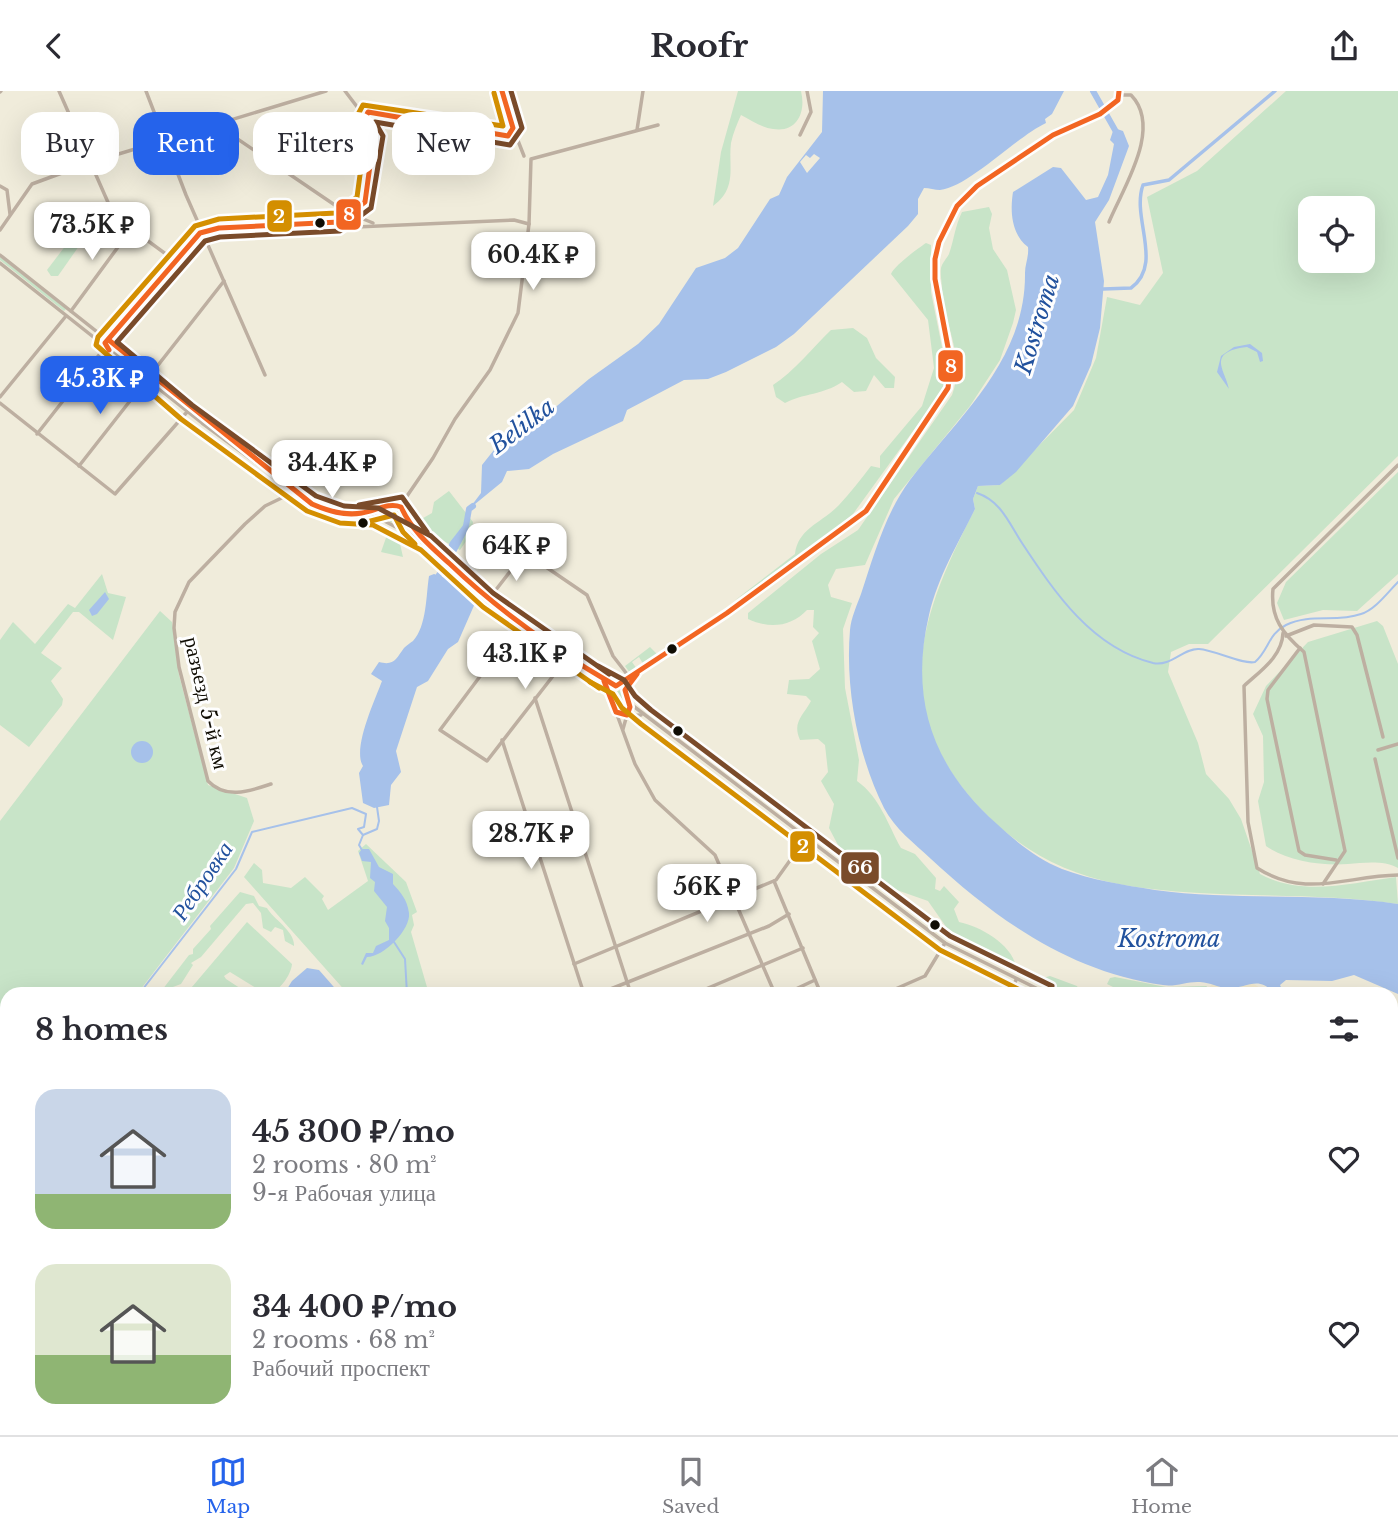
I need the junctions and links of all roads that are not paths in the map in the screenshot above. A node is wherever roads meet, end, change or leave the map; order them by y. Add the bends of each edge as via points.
1 (59, 91) edge
2 (146, 91) edge
3 (326, 91) edge
4 (345, 91) edge
5 (501, 91) edge
6 (643, 91) edge
7 (807, 91) edge
8 (1120, 93) edge
9 (68, 112) edge
10 (154, 112) edge
11 (362, 112) edge
12 (378, 114) edge
13 (386, 116) junction
14 (392, 117) edge
15 (239, 118) edge
16 (378, 121) edge
17 (499, 124) junction
18 (658, 125) dead end
19 (495, 126) edge
20 (513, 126) junction
21 (637, 131) junction
22 (495, 134) edge
23 (800, 135) dead end
24 (503, 136) junction
25 (239, 140) edge
26 (524, 156) dead end
27 (56, 175) edge
28 (95, 175) edge
29 (180, 175) edge
30 (368, 175) edge
31 (0, 186) edge
32 (365, 202) junction
33 (10, 213) junction
34 (349, 214) junction
35 (344, 220) junction
36 (358, 221) junction
37 (1109, 222) dead end
38 (324, 224) junction
39 (375, 224) junction
40 (529, 224) junction
41 (132, 228) junction
42 (348, 228) junction
43 (0, 230) edge
44 (204, 231) junction
45 (0, 255) edge
46 (174, 260) junction
47 (0, 263) edge
48 (224, 281) junction
49 (71, 311) junction
50 (66, 316) junction
51 (111, 342) junction
52 (107, 348) junction
53 (150, 373) junction
54 (265, 375) dead end
55 (146, 379) junction
56 (0, 397) edge
57 (0, 403) edge
58 (187, 412) junction
59 (37, 434) junction
60 (1398, 465) edge
61 (79, 466) junction
62 (262, 466) junction
63 (296, 491) junction
64 (405, 499) junction
65 (394, 504) junction
66 (387, 507) junction
67 (404, 510) junction
68 (366, 514) junction
69 (405, 517) junction
70 (385, 520) junction
71 (394, 526) junction
72 (505, 539) dead end
73 (426, 543) junction
74 (526, 551) junction
75 (488, 600) junction
76 (519, 624) junction
77 (1284, 635) junction
78 (1300, 649) junction
79 (567, 658) junction
80 (632, 677) junction
81 (604, 681) junction
82 (616, 686) junction
83 (625, 693) junction
84 (610, 694) junction
85 (535, 698) junction
86 (628, 702) junction
87 (616, 712) junction
88 (628, 715) junction
89 (646, 717) junction
90 (622, 731) junction
91 (1383, 737) dead end
92 (502, 740) junction
93 (1398, 744) edge
94 (1378, 750) dead end
95 (1375, 759) dead end
96 (271, 784) dead end
97 (1398, 826) edge
98 (1392, 828) junction
99 (806, 838) junction
100 (1398, 858) edge
101 (1337, 860) junction
102 (1397, 873) edge
103 (774, 881) junction
104 (1323, 884) junction
105 (734, 900) junction
106 (789, 914) junction
107 (748, 934) junction
108 (945, 943) junction
109 (614, 948) junction
110 (803, 948) junction
111 (574, 964) junction
112 (763, 966) junction
113 (815, 980) junction
114 (1016, 980) junction
115 (627, 983) junction
116 (582, 987) edge
117 (616, 987) edge
118 (628, 987) edge
119 (711, 987) edge
120 (772, 987) edge
121 (800, 987) edge
122 (818, 987) edge
123 (900, 987) edge
124 (1013, 987) edge
125 (1032, 987) edge

1 - 9 street
2 - 10 street
3 - 15 street
4 - 11 street
5 - 17 street via 504,112
5 - 20 street
6 - 21 street
7 - 23 street via 811,112
8 - 37 street via 1136,101 1144,123 1138,151
8 - 80 street via 1109,109 1053,135 977,186 957,207 935,259 951,363 948,389 866,511
12 - 13 street
13 - 14 street
13 - 16 street
17 - 19 street
17 - 20 street via 506,120
17 - 24 street
18 - 21 street
20 - 24 street via 510,135
20 - 26 street
21 - 40 street via 531,159
22 - 24 street
25 - 34 street
27 - 33 street via 32,184
28 - 41 street via 113,214
29 - 44 street
30 - 32 street
31 - 33 street via 7,190
32 - 34 street
32 - 36 street
33 - 43 street
34 - 35 street
34 - 36 street
35 - 38 street
35 - 42 street
36 - 39 street
36 - 39 street
36 - 42 street
38 - 42 street
38 - 44 street
39 - 40 street
40 - 64 street via 518,313 489,370
41 - 46 street
41 - 49 street
44 - 46 street
44 - 48 street
45 - 49 street
46 - 51 street
47 - 50 street
48 - 53 street
48 - 54 street
49 - 51 street
50 - 52 street
50 - 56 street
51 - 52 street
51 - 53 street
52 - 55 street
52 - 59 street
53 - 55 street
53 - 62 street
55 - 58 street
55 - 61 street
57 - 59 street
58 - 61 street via 115,494
58 - 62 street
59 - 61 street
60 - 77 street via 1273,589 1271,605
62 - 63 street
63 - 68 street via 331,513
63 - 96 street, разъезд 5-й км via 265,506 189,582 180,596 174,628 208,781 222,790 242,793
64 - 65 street
64 - 67 street
65 - 66 street
65 - 67 street
66 - 68 street
66 - 70 street
67 - 69 street
68 - 70 street
69 - 71 street
69 - 73 street
70 - 71 street
71 - 73 street
72 - 74 street
73 - 75 street
74 - 75 street
74 - 80 street via 587,595 613,656
75 - 76 street
76 - 79 street
76 - 92 street via 440,730 487,761
77 - 78 street
77 - 91 street via 1314,625 1352,627
77 - 104 street via 1279,650 1244,686 1248,822 1257,868 1276,880 1301,886
78 - 101 street via 1345,851
78 - 101 street via 1268,690 1267,699 1298,851
79 - 81 street
79 - 85 street
80 - 82 street
80 - 83 street
81 - 82 street
81 - 84 street
82 - 83 street
82 - 84 street
83 - 86 street
84 - 87 street
85 - 92 street
85 - 109 street
86 - 88 street
86 - 89 street
87 - 88 street
87 - 90 street
88 - 89 street
88 - 90 street
89 - 99 street
90 - 105 street via 655,800 715,855
92 - 111 street
93 - 94 street
95 - 98 street
97 - 98 street
98 - 100 street
99 - 103 street
99 - 108 street
101 - 104 street
102 - 104 street
103 - 105 street
103 - 106 street
105 - 107 street
105 - 109 street
106 - 107 street
106 - 110 street
107 - 112 street
107 - 115 street
108 - 114 street
108 - 123 street via 925,976
109 - 111 street
109 - 115 street
110 - 112 street
110 - 113 street
111 - 116 street
112 - 119 street
112 - 120 street
113 - 121 street
113 - 122 street
114 - 124 street
114 - 125 street
115 - 117 street
115 - 118 street

